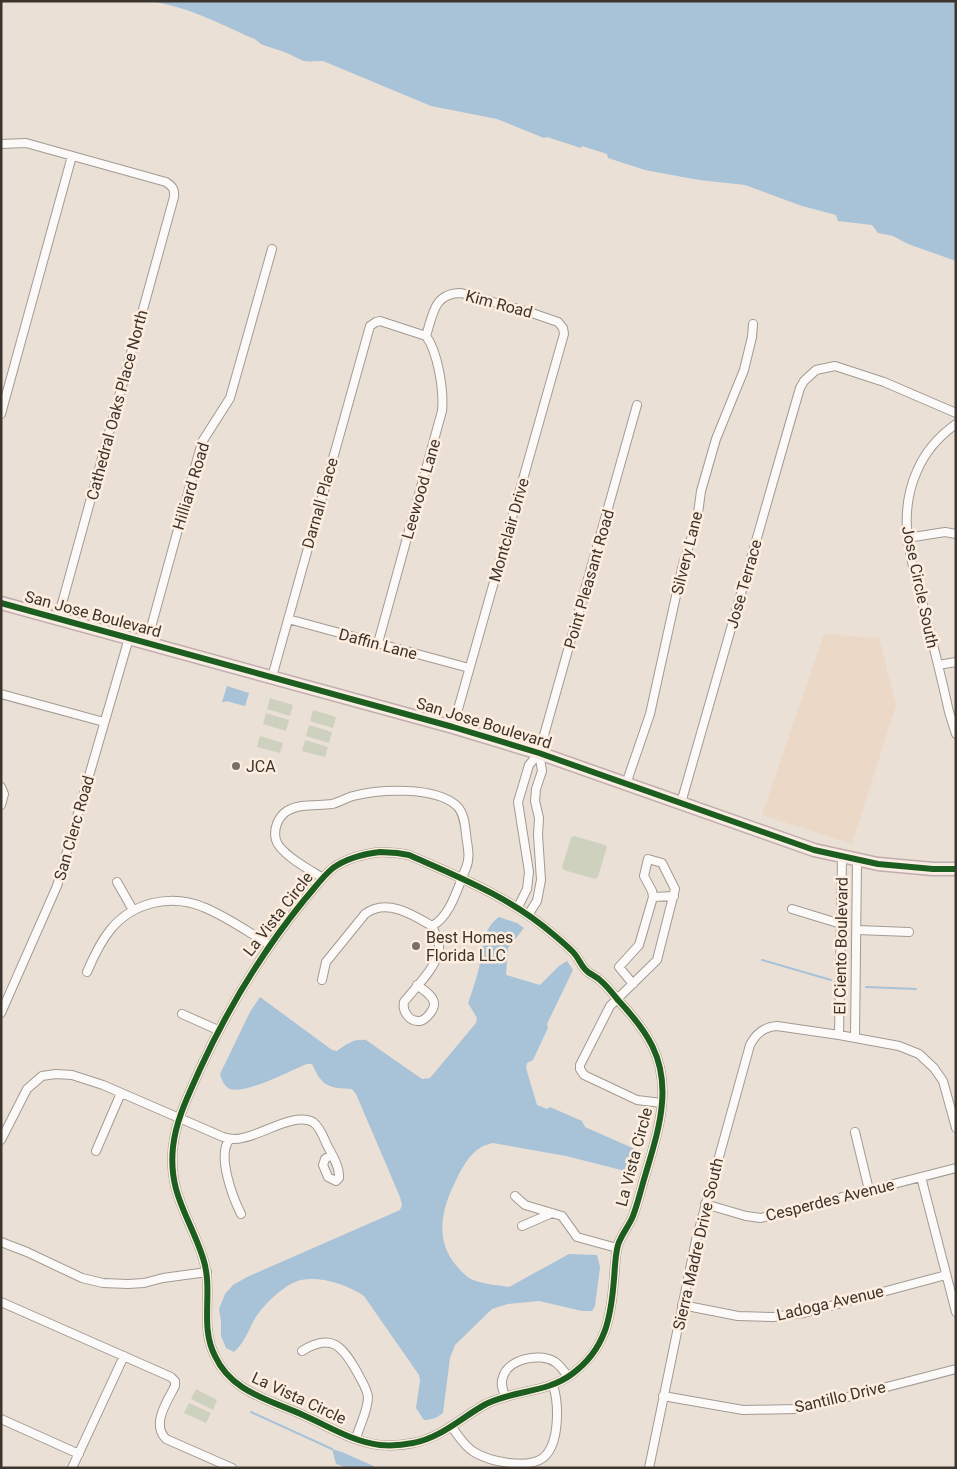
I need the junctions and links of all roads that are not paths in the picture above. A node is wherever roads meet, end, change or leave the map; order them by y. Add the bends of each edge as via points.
1 (1, 144) edge
2 (72, 156) junction
3 (272, 249) dead end
4 (753, 324) dead end
5 (564, 334) joint
6 (426, 336) junction
7 (637, 405) dead end
8 (956, 413) edge
9 (1, 414) edge
10 (956, 424) edge
11 (956, 534) edge
12 (907, 538) junction
13 (1, 602) edge
14 (58, 618) junction
15 (288, 619) junction
16 (129, 638) junction
17 (147, 642) junction
18 (378, 643) junction
19 (956, 662) edge
20 (938, 665) junction
21 (469, 668) junction
22 (272, 677) junction
23 (1, 694) edge
24 (104, 722) junction
25 (453, 727) junction
26 (956, 734) edge
27 (539, 753) junction
28 (626, 784) junction
29 (1, 787) edge
30 (681, 803) junction
31 (1, 805) edge
32 (538, 832) junction
33 (522, 834) junction
34 (842, 857) junction
35 (857, 861) junction
36 (539, 866) junction
37 (529, 867) junction
38 (956, 869) edge
39 (323, 878) junction
40 (462, 878) junction
41 (117, 882) dead end
42 (674, 896) junction
43 (653, 897) junction
44 (518, 907) junction
45 (792, 909) dead end
46 (132, 910) junction
47 (528, 915) junction
48 (841, 924) junction
49 (432, 926) junction
50 (856, 930) junction
51 (909, 932) dead end
52 (270, 944) junction
53 (87, 972) dead end
54 (322, 980) dead end
55 (633, 984) junction
56 (417, 985) junction
57 (617, 998) junction
58 (1, 1013) edge
59 (182, 1014) dead end
60 (218, 1030) junction
61 (839, 1035) junction
62 (855, 1038) junction
63 (121, 1093) junction
64 (662, 1103) junction
65 (178, 1119) junction
66 (956, 1128) edge
67 (855, 1132) dead end
68 (230, 1139) junction
69 (1, 1140) edge
70 (96, 1151) dead end
71 (331, 1155) dead end
72 (956, 1168) edge
73 (921, 1177) junction
74 (870, 1190) junction
75 (515, 1196) dead end
76 (705, 1204) junction
77 (552, 1213) junction
78 (241, 1214) dead end
79 (522, 1226) dead end
80 (1, 1242) edge
81 (617, 1248) junction
82 (207, 1272) junction
83 (946, 1275) junction
84 (1, 1302) edge
85 (682, 1305) junction
86 (956, 1312) edge
87 (302, 1351) dead end
88 (124, 1356) junction
89 (956, 1369) edge
90 (568, 1376) junction
91 (553, 1385) junction
92 (505, 1396) junction
93 (664, 1396) junction
94 (1, 1419) edge
95 (451, 1426) junction
96 (356, 1438) junction
97 (79, 1454) junction
98 (72, 1468) edge
99 (232, 1468) edge
100 (649, 1468) edge

1 - 2 street via 26,143
2 - 9 street
2 - 14 street, Cathedral Oaks Place North via 166,182 172,186 174,197
3 - 17 street, Hilliard Road via 230,398 202,442
4 - 28 street, Silvery Lane via 744,370 716,439 701,491 697,521 681,571 650,714
5 - 6 street, Kim Road via 558,322 452,293 439,302
5 - 21 street, Montclair Drive
6 - 15 street, Darnall Place via 380,321 368,330
6 - 18 street, Leewood Lane via 433,348 439,373 442,411
7 - 27 street, Point Pleasant Road
8 - 30 street, Jose Terrace via 884,382 839,367 816,370 808,376 800,388
10 - 12 street, Jose Circle South via 928,452 912,482 906,508
11 - 12 street via 945,532
12 - 20 street, Jose Circle South
13 - 14 main road, San Jose Boulevard
14 - 16 main road, San Jose Boulevard
15 - 18 street, Daffin Lane
15 - 22 street, Darnall Place
16 - 17 main road, San Jose Boulevard
16 - 24 street, San Clerc Road
17 - 22 main road, San Jose Boulevard
18 - 21 street, Daffin Lane
19 - 20 street
20 - 26 street, Jose Circle South
21 - 25 street, Montclair Drive
22 - 25 main road, San Jose Boulevard
23 - 24 street
24 - 58 street, San Clerc Road via 57,886
25 - 27 main road, San Jose Boulevard
27 - 28 main road, San Jose Boulevard
27 - 32 street, Point Pleasant Road via 542,771 535,801
27 - 33 street, Point Pleasant Road via 529,765 518,802
28 - 30 main road, San Jose Boulevard
29 - 31 street via 4,794
30 - 34 main road, San Jose Boulevard
32 - 33 street
32 - 36 street, Point Pleasant Road
33 - 37 street, Point Pleasant Road
34 - 35 main road, San Jose Boulevard
34 - 48 street, El Ciento Boulevard
35 - 38 main road, San Jose Boulevard via 909,868
35 - 50 street, El Ciento Boulevard
36 - 37 street
36 - 47 street, Point Pleasant Road via 540,892
37 - 44 street, Point Pleasant Road via 527,889
39 - 40 street, La Vista Circle via 350,859 380,852 397,852
39 - 40 street via 282,850 276,842 275,831 282,814 299,806 335,803 354,795 394,791 426,793 457,806 464,820 469,858
39 - 52 street, La Vista Circle
40 - 44 street, La Vista Circle
40 - 49 street via 448,910
41 - 46 street
42 - 43 street
42 - 43 street via 675,889 662,863 648,859 644,876
42 - 55 street via 657,960
43 - 55 street via 639,946 619,968
44 - 47 street, La Vista Circle
45 - 48 street
46 - 52 street via 161,901 188,902 212,911
46 - 53 street via 103,939
47 - 57 street, La Vista Circle via 557,937 575,954 583,968 603,982
48 - 61 street, El Ciento Boulevard
49 - 54 street via 395,908 371,909 326,962
49 - 56 street via 439,949 434,964
50 - 51 street
50 - 62 street, El Ciento Boulevard
52 - 60 street, La Vista Circle
55 - 57 street
56 - 56 street via 402,1008 419,1021 425,1019 434,1003 431,996
57 - 64 street, La Vista Circle via 642,1026 653,1046 663,1078
57 - 64 street via 606,1011 580,1069 584,1075 637,1100
59 - 60 street
60 - 65 street, La Vista Circle
61 - 62 street
61 - 76 street, Sierra Madre Drive South via 777,1026 765,1028 754,1038
62 - 66 street via 919,1054 943,1082
63 - 65 street
63 - 69 street via 68,1074 47,1074 27,1089
63 - 70 street
64 - 81 street, La Vista Circle via 655,1143 634,1214
65 - 68 street
65 - 82 street, La Vista Circle via 172,1157 176,1190
67 - 74 street
68 - 71 street via 249,1137 293,1120 305,1120 317,1126
68 - 78 street via 226,1150 226,1176
72 - 73 street, Cesperdes Avenue
73 - 74 street, Cesperdes Avenue
73 - 83 street
74 - 76 street, Cesperdes Avenue via 761,1218
75 - 77 street via 525,1205
76 - 85 street, Sierra Madre Drive South
77 - 79 street
77 - 81 street via 562,1216 577,1237
80 - 82 street via 82,1278 103,1283 144,1283
81 - 90 street, La Vista Circle via 611,1315 605,1335 576,1372
82 - 96 street, La Vista Circle via 207,1332 223,1371 255,1394
83 - 85 street, Ladoga Avenue via 773,1317 738,1316
83 - 86 street
84 - 88 street
85 - 93 street, Sierra Madre Drive South
87 - 96 street via 322,1342 330,1343 338,1347 354,1367 368,1396
88 - 97 street
88 - 99 street via 175,1381 160,1418 163,1437
89 - 93 street, Santillo Drive via 795,1408 743,1410
90 - 91 street, La Vista Circle
90 - 92 street via 555,1362 546,1358 521,1361 505,1372 501,1386
91 - 92 street, La Vista Circle
91 - 95 street via 558,1419 550,1450 535,1462 510,1465 492,1460 474,1452
92 - 95 street, La Vista Circle
93 - 100 street, Sierra Madre Drive South
94 - 97 street
95 - 96 street, La Vista Circle via 412,1444 379,1445
97 - 98 street

